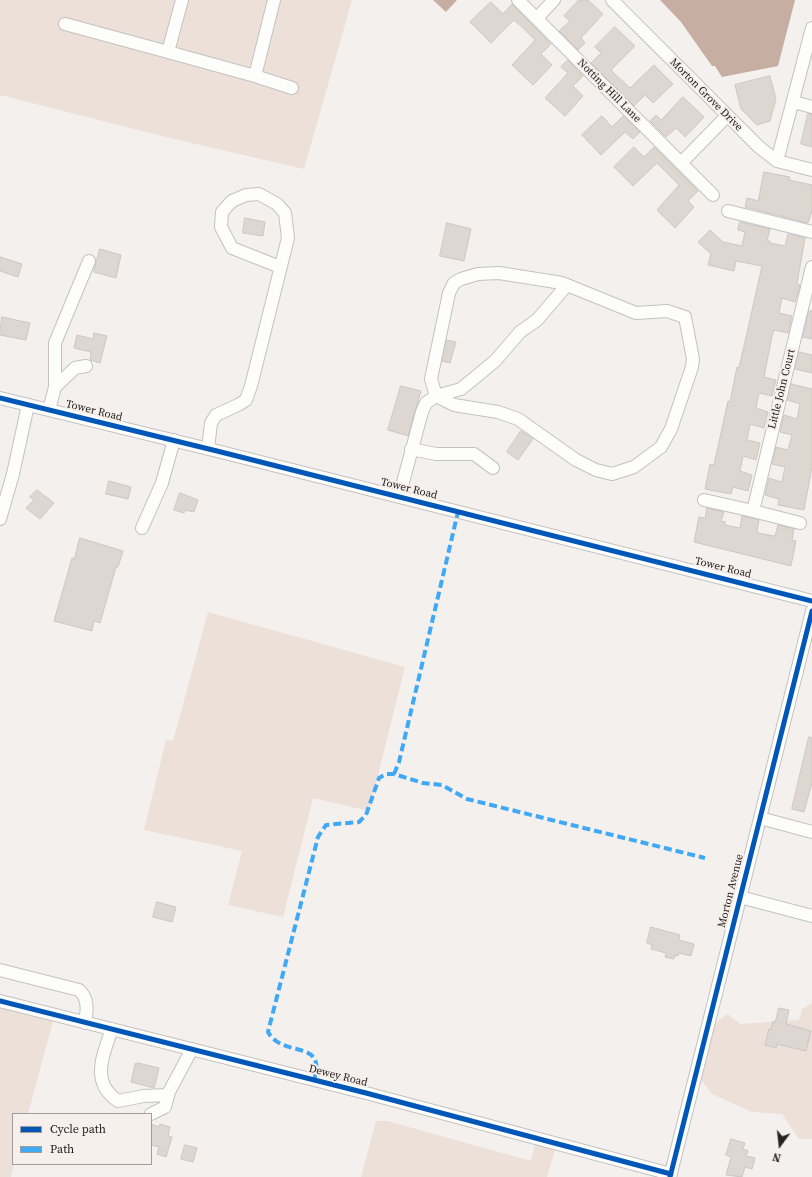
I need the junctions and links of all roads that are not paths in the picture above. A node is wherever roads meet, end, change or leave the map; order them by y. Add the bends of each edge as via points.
1 (182, 0) edge
2 (274, 0) edge
3 (518, 0) edge
4 (554, 0) edge
5 (612, 0) edge
6 (536, 18) junction
7 (65, 24) dead end
8 (812, 28) edge
9 (168, 52) junction
10 (255, 76) junction
11 (292, 88) dead end
12 (794, 102) junction
13 (812, 107) edge
14 (727, 116) junction
15 (777, 161) junction
16 (681, 163) junction
17 (812, 170) edge
18 (713, 195) dead end
19 (728, 211) dead end
20 (812, 232) edge
21 (89, 261) dead end
22 (280, 267) junction
23 (812, 267) edge
24 (567, 285) junction
25 (86, 366) dead end
26 (55, 387) junction
27 (436, 396) junction
28 (0, 398) edge
29 (28, 405) junction
30 (49, 410) junction
31 (174, 440) junction
32 (208, 449) junction
33 (411, 449) junction
34 (494, 468) dead end
35 (399, 497) junction
36 (704, 500) dead end
37 (752, 511) junction
38 (0, 519) edge
39 (800, 523) dead end
40 (142, 528) dead end
41 (812, 601) edge
42 (812, 611) edge
43 (760, 818) junction
44 (812, 832) edge
45 (740, 897) junction
46 (812, 916) edge
47 (0, 970) edge
48 (0, 1001) edge
49 (85, 1023) junction
50 (112, 1029) junction
51 (192, 1049) junction
52 (168, 1096) junction
53 (152, 1114) edge
54 (671, 1176) edge

1 - 9 street
2 - 10 street
3 - 6 street, Notting Hill Lane
4 - 6 street
5 - 14 street, Morton Grove Drive
6 - 16 street, Notting Hill Lane
7 - 9 street
8 - 12 street
9 - 10 street
10 - 11 street
12 - 13 street
12 - 15 street
14 - 15 street, Morton Grove Drive
14 - 16 street
15 - 17 street, Morton Grove Drive
16 - 18 street, Notting Hill Lane
19 - 20 street
21 - 26 street via 55,343
22 - 22 street via 288,238 285,213 277,204 259,194 246,195 232,201 222,212 221,227 232,248
22 - 32 street via 246,400 216,415 211,423
23 - 37 street, Little John Court
24 - 27 street via 537,320 520,332 496,361 460,389
24 - 27 street via 499,273 478,274 454,283 449,293 432,366 430,380
24 - 27 street via 636,313 667,311 685,317 693,359 692,367 671,429 662,447 655,453 634,467 619,473 605,473 576,460 518,419 498,412 454,405
25 - 26 street via 76,368
26 - 30 street
27 - 33 street via 426,403
28 - 29 street, Tower Road
29 - 30 street, Tower Road
29 - 38 street
30 - 31 street, Tower Road
31 - 32 street, Tower Road
31 - 40 street via 162,483
32 - 35 street, Tower Road
33 - 34 street via 428,453 474,454
33 - 35 street
35 - 41 street, Tower Road
36 - 37 street
37 - 39 street
42 - 43 street, Morton Avenue
43 - 44 street
43 - 45 street, Morton Avenue
45 - 46 street
45 - 54 street, Morton Avenue
47 - 49 street via 80,990 87,1007
48 - 49 street, Dewey Road
49 - 50 street, Dewey Road
50 - 51 street, Dewey Road
50 - 52 street via 100,1069 104,1085 110,1095 118,1101 144,1096
51 - 52 street
51 - 54 street, Dewey Road via 455,1116
52 - 53 street via 165,1107

